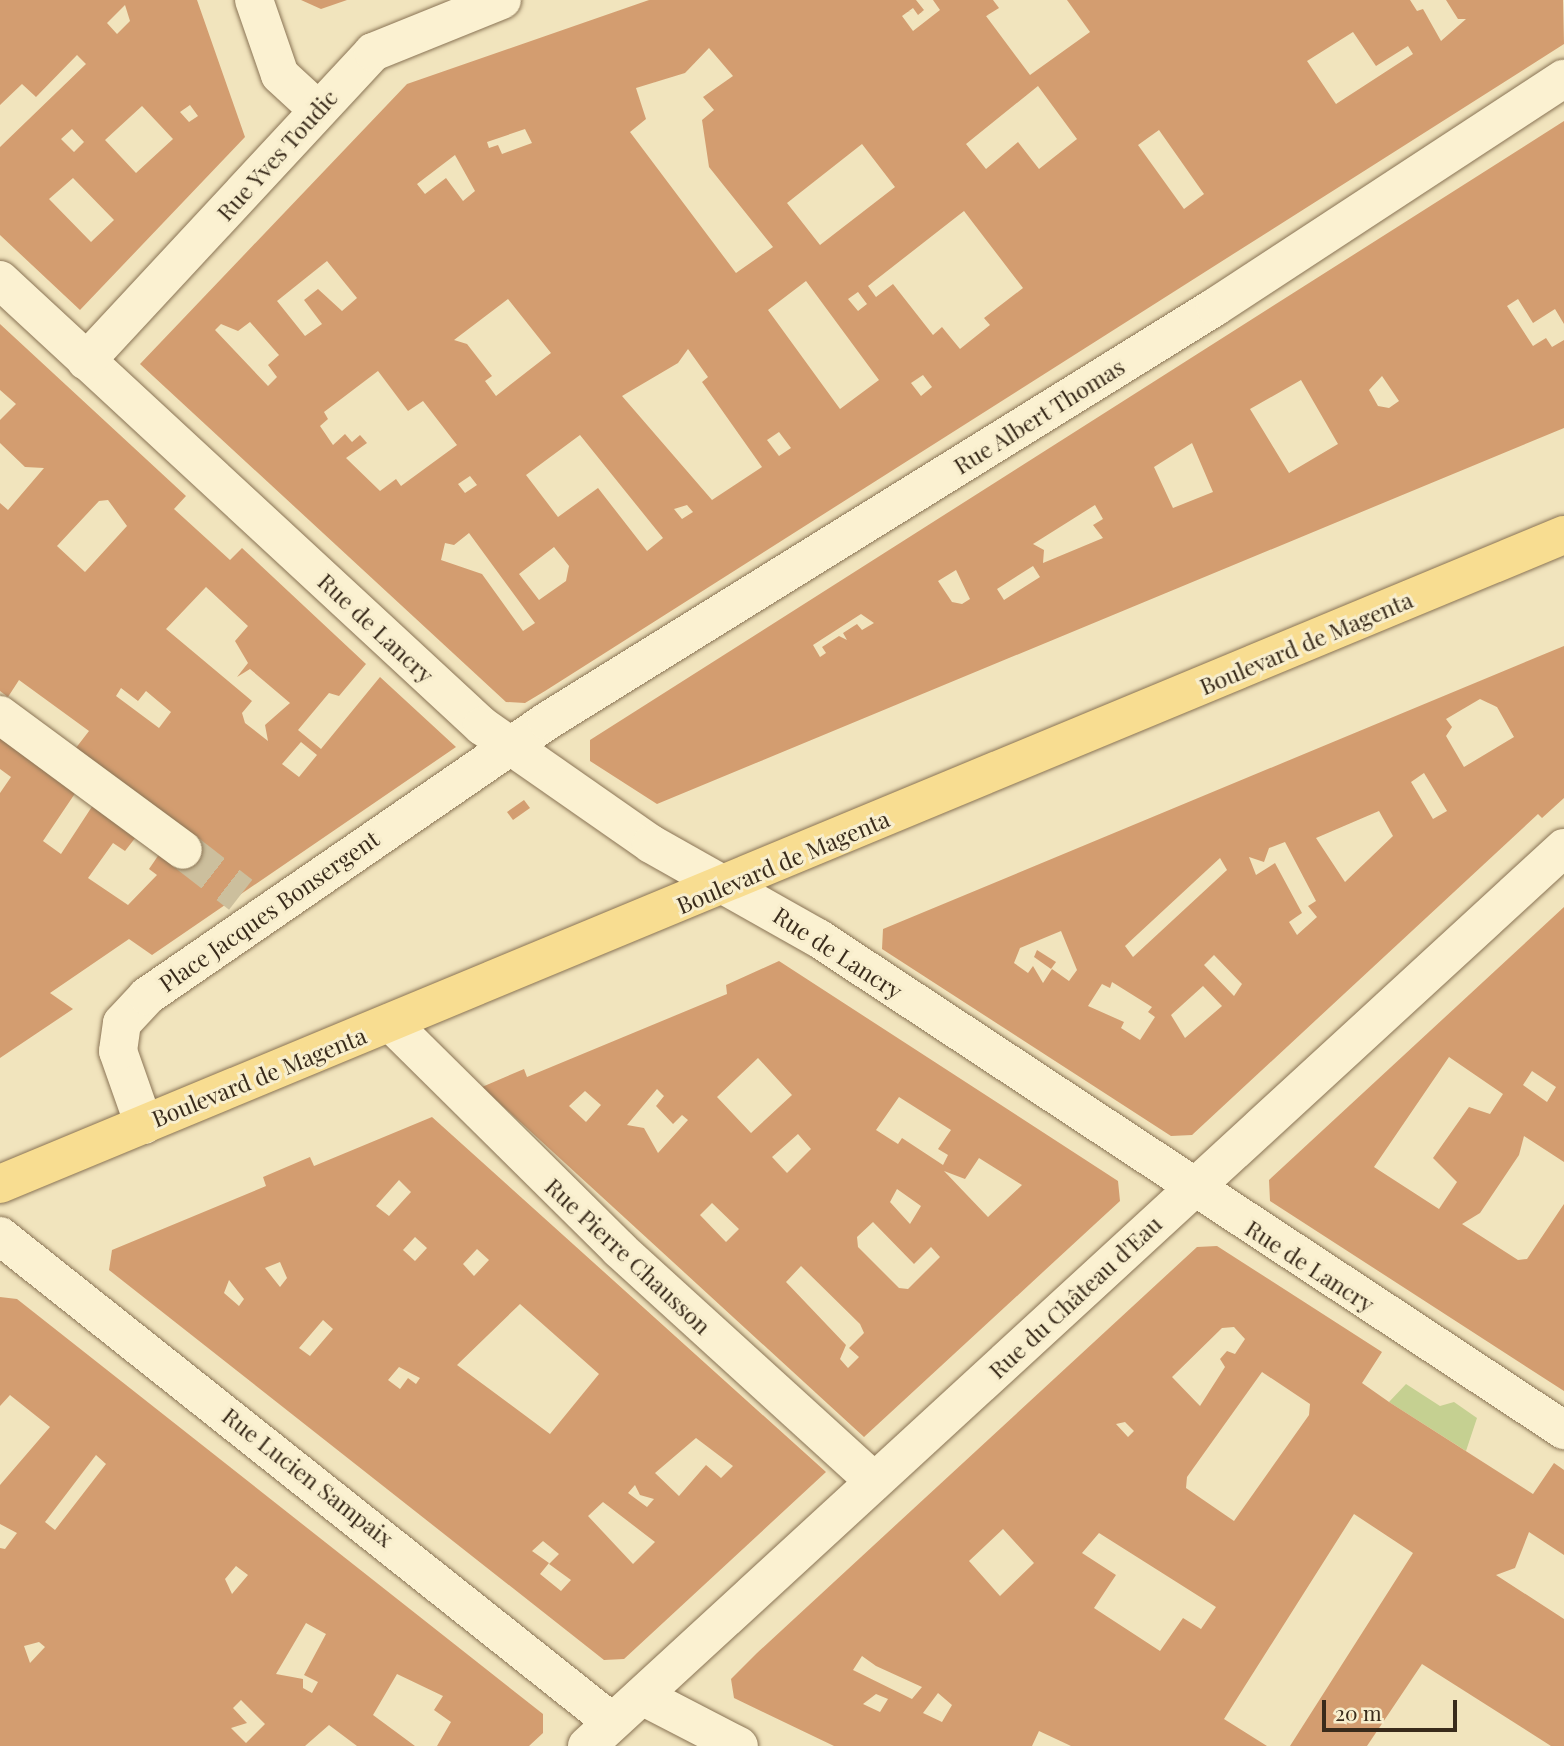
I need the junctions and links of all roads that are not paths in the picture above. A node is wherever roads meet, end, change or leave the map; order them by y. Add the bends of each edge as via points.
1 (254, 0) edge
2 (502, 0) edge
3 (1564, 79) edge
4 (318, 110) junction
5 (0, 280) edge
6 (86, 361) junction
7 (1564, 535) edge
8 (0, 715) edge
9 (512, 747) junction
10 (1564, 848) edge
11 (183, 850) tunnel mouth
12 (730, 884) junction
13 (391, 1023) junction
14 (144, 1125) junction
15 (0, 1184) edge
16 (1192, 1189) junction
17 (0, 1236) edge
18 (1564, 1430) edge
19 (874, 1481) junction
20 (642, 1696) junction
21 (599, 1734) edge
22 (739, 1746) edge

1 - 4 street via 280,75
2 - 4 street, Rue Yves Toudic via 396,38 373,52
3 - 9 street, Rue Albert Thomas via 1215,307
4 - 6 street, Rue Yves Toudic
5 - 6 street, Rue de Lancry
6 - 9 street, Rue de Lancry
7 - 12 main road, Boulevard de Magenta
8 - 11 street
9 - 12 street, Rue de Lancry via 651,844
9 - 14 street, Place Jacques Bonsergent via 252,903 146,996 122,1023 118,1052
10 - 16 street, Rue du Château d'Eau
12 - 13 main road, Boulevard de Magenta
12 - 16 street, Rue de Lancry
13 - 14 main road, Boulevard de Magenta
13 - 19 street, Rue Pierre Chausson via 599,1230
14 - 15 main road, Boulevard de Magenta
16 - 18 street, Rue de Lancry
16 - 19 street, Rue du Château d'Eau
17 - 21 street, Rue Lucien Sampaix
19 - 20 street, Rue du Château d'Eau
20 - 21 street, Rue du Château d'Eau
20 - 22 street

